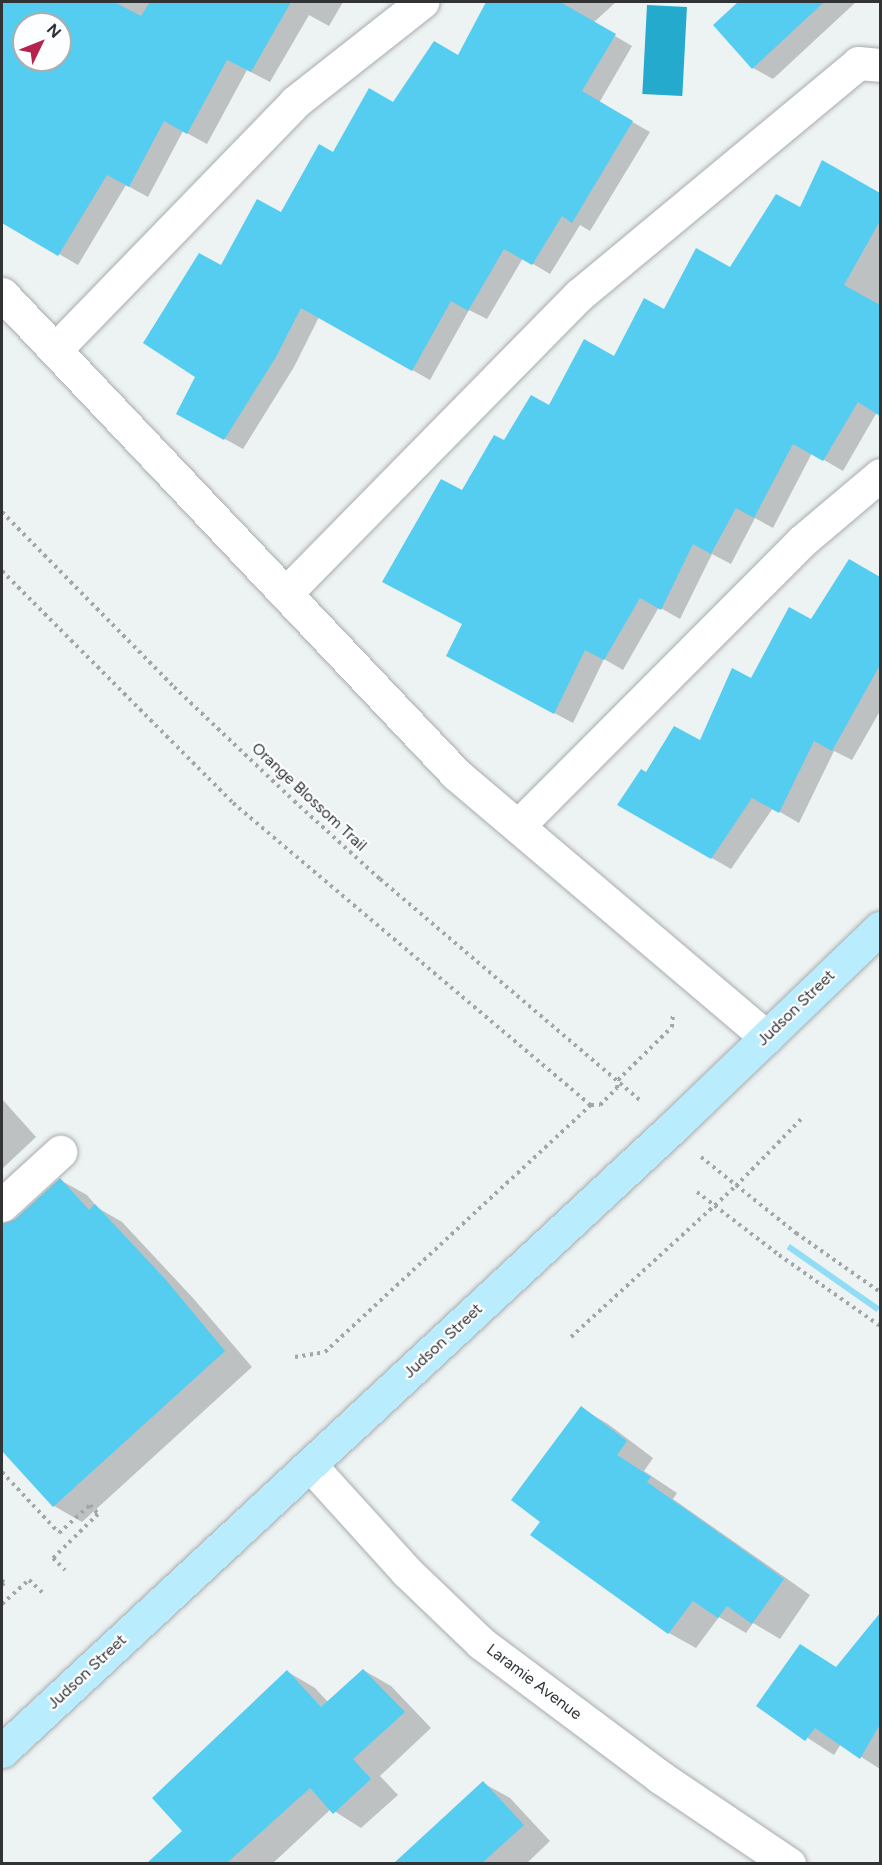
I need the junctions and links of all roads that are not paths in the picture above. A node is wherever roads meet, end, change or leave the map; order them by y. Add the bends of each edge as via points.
1 (422, 2) edge
2 (880, 64) edge
3 (2, 294) edge
4 (55, 350) junction
5 (880, 475) edge
6 (286, 593) junction
7 (518, 826) junction
8 (880, 928) edge
9 (766, 1036) junction
10 (60, 1152) dead end
11 (2, 1205) edge
12 (310, 1465) junction
13 (2, 1751) edge
14 (746, 1854) edge
15 (789, 1863) edge

1 - 4 street via 295,102
2 - 6 street via 858,63 579,295
3 - 4 street
4 - 6 street
5 - 7 street via 802,541
6 - 7 street via 456,774
7 - 9 street
8 - 9 main road, Judson Street
9 - 12 main road, Judson Street
10 - 11 street
12 - 13 main road, Judson Street
12 - 14 street, Laramie Avenue via 406,1571 481,1642 660,1777
14 - 15 street, Laramie Avenue

